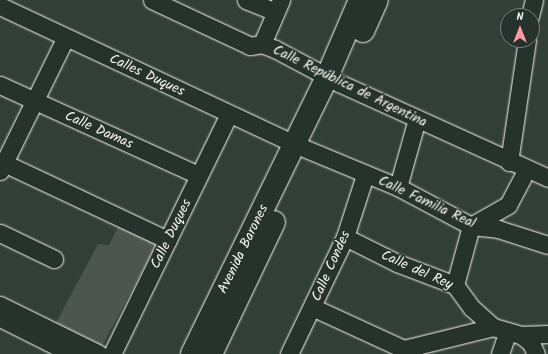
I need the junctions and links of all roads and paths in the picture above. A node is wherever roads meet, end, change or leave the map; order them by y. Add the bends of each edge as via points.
1 (246, 0) edge
2 (360, 0) edge
3 (377, 0) edge
4 (164, 2) edge
5 (0, 6) edge
6 (278, 6) edge
7 (66, 37) junction
8 (262, 44) junction
9 (526, 48) edge
10 (333, 80) junction
11 (0, 85) edge
12 (34, 101) junction
13 (228, 114) junction
14 (417, 119) junction
15 (301, 146) junction
16 (509, 162) junction
17 (2, 167) edge
18 (527, 169) junction
19 (198, 175) junction
20 (366, 175) junction
21 (548, 178) edge
22 (398, 187) junction
23 (471, 226) junction
24 (0, 233) edge
25 (345, 237) junction
26 (168, 240) junction
27 (548, 245) edge
28 (54, 259) dead end
29 (455, 285) junction
30 (0, 305) edge
31 (312, 307) junction
32 (0, 318) edge
33 (508, 331) junction
34 (548, 334) edge
35 (548, 344) edge
36 (409, 352) edge
37 (72, 354) edge
38 (99, 354) edge
39 (112, 354) edge
40 (192, 354) edge
41 (210, 354) edge
42 (289, 354) edge
43 (500, 354) edge
44 (536, 354) edge
45 (543, 354) edge

1 - 6 street
2 - 10 main road
3 - 10 main road
4 - 8 street, Calle República de Argentina via 250,46
5 - 7 street, Calles Duques
6 - 8 street
7 - 12 street
7 - 13 street, Calles Duques
8 - 10 street, Calle República de Argentina
9 - 16 street
10 - 14 street, Calle República de Argentina
10 - 15 main road
11 - 12 street, Calle Damas
12 - 17 street
12 - 19 street, Calle Damas
13 - 15 street, Calles Duques
13 - 19 street, Calle Duques
14 - 16 street, Calle República de Argentina
14 - 22 street
15 - 20 street, Calle Familia Real
15 - 40 main road, Avenida Barones
15 - 41 main road, Avenida Barones
16 - 18 street, Calle República de Argentina
17 - 26 street
18 - 21 street, Calle República de Argentina
18 - 23 street via 508,205
19 - 26 street, Calle Duques
20 - 22 street, Calle Familia Real
20 - 25 street, Calle Condes
22 - 23 street, Calle Familia Real
23 - 27 street, Calle Familia Real via 498,229
23 - 29 street
24 - 28 street
25 - 29 street, Calle del Rey via 396,263
25 - 31 street, Calle Condes
26 - 39 street, Calle Duques
29 - 33 street, Calle del Rey via 472,308
30 - 38 street
31 - 36 street
31 - 42 street, Calle Condes
32 - 37 street
33 - 34 street
33 - 36 street
33 - 43 street
33 - 44 street, Calle del Rey via 531,343
35 - 45 street

